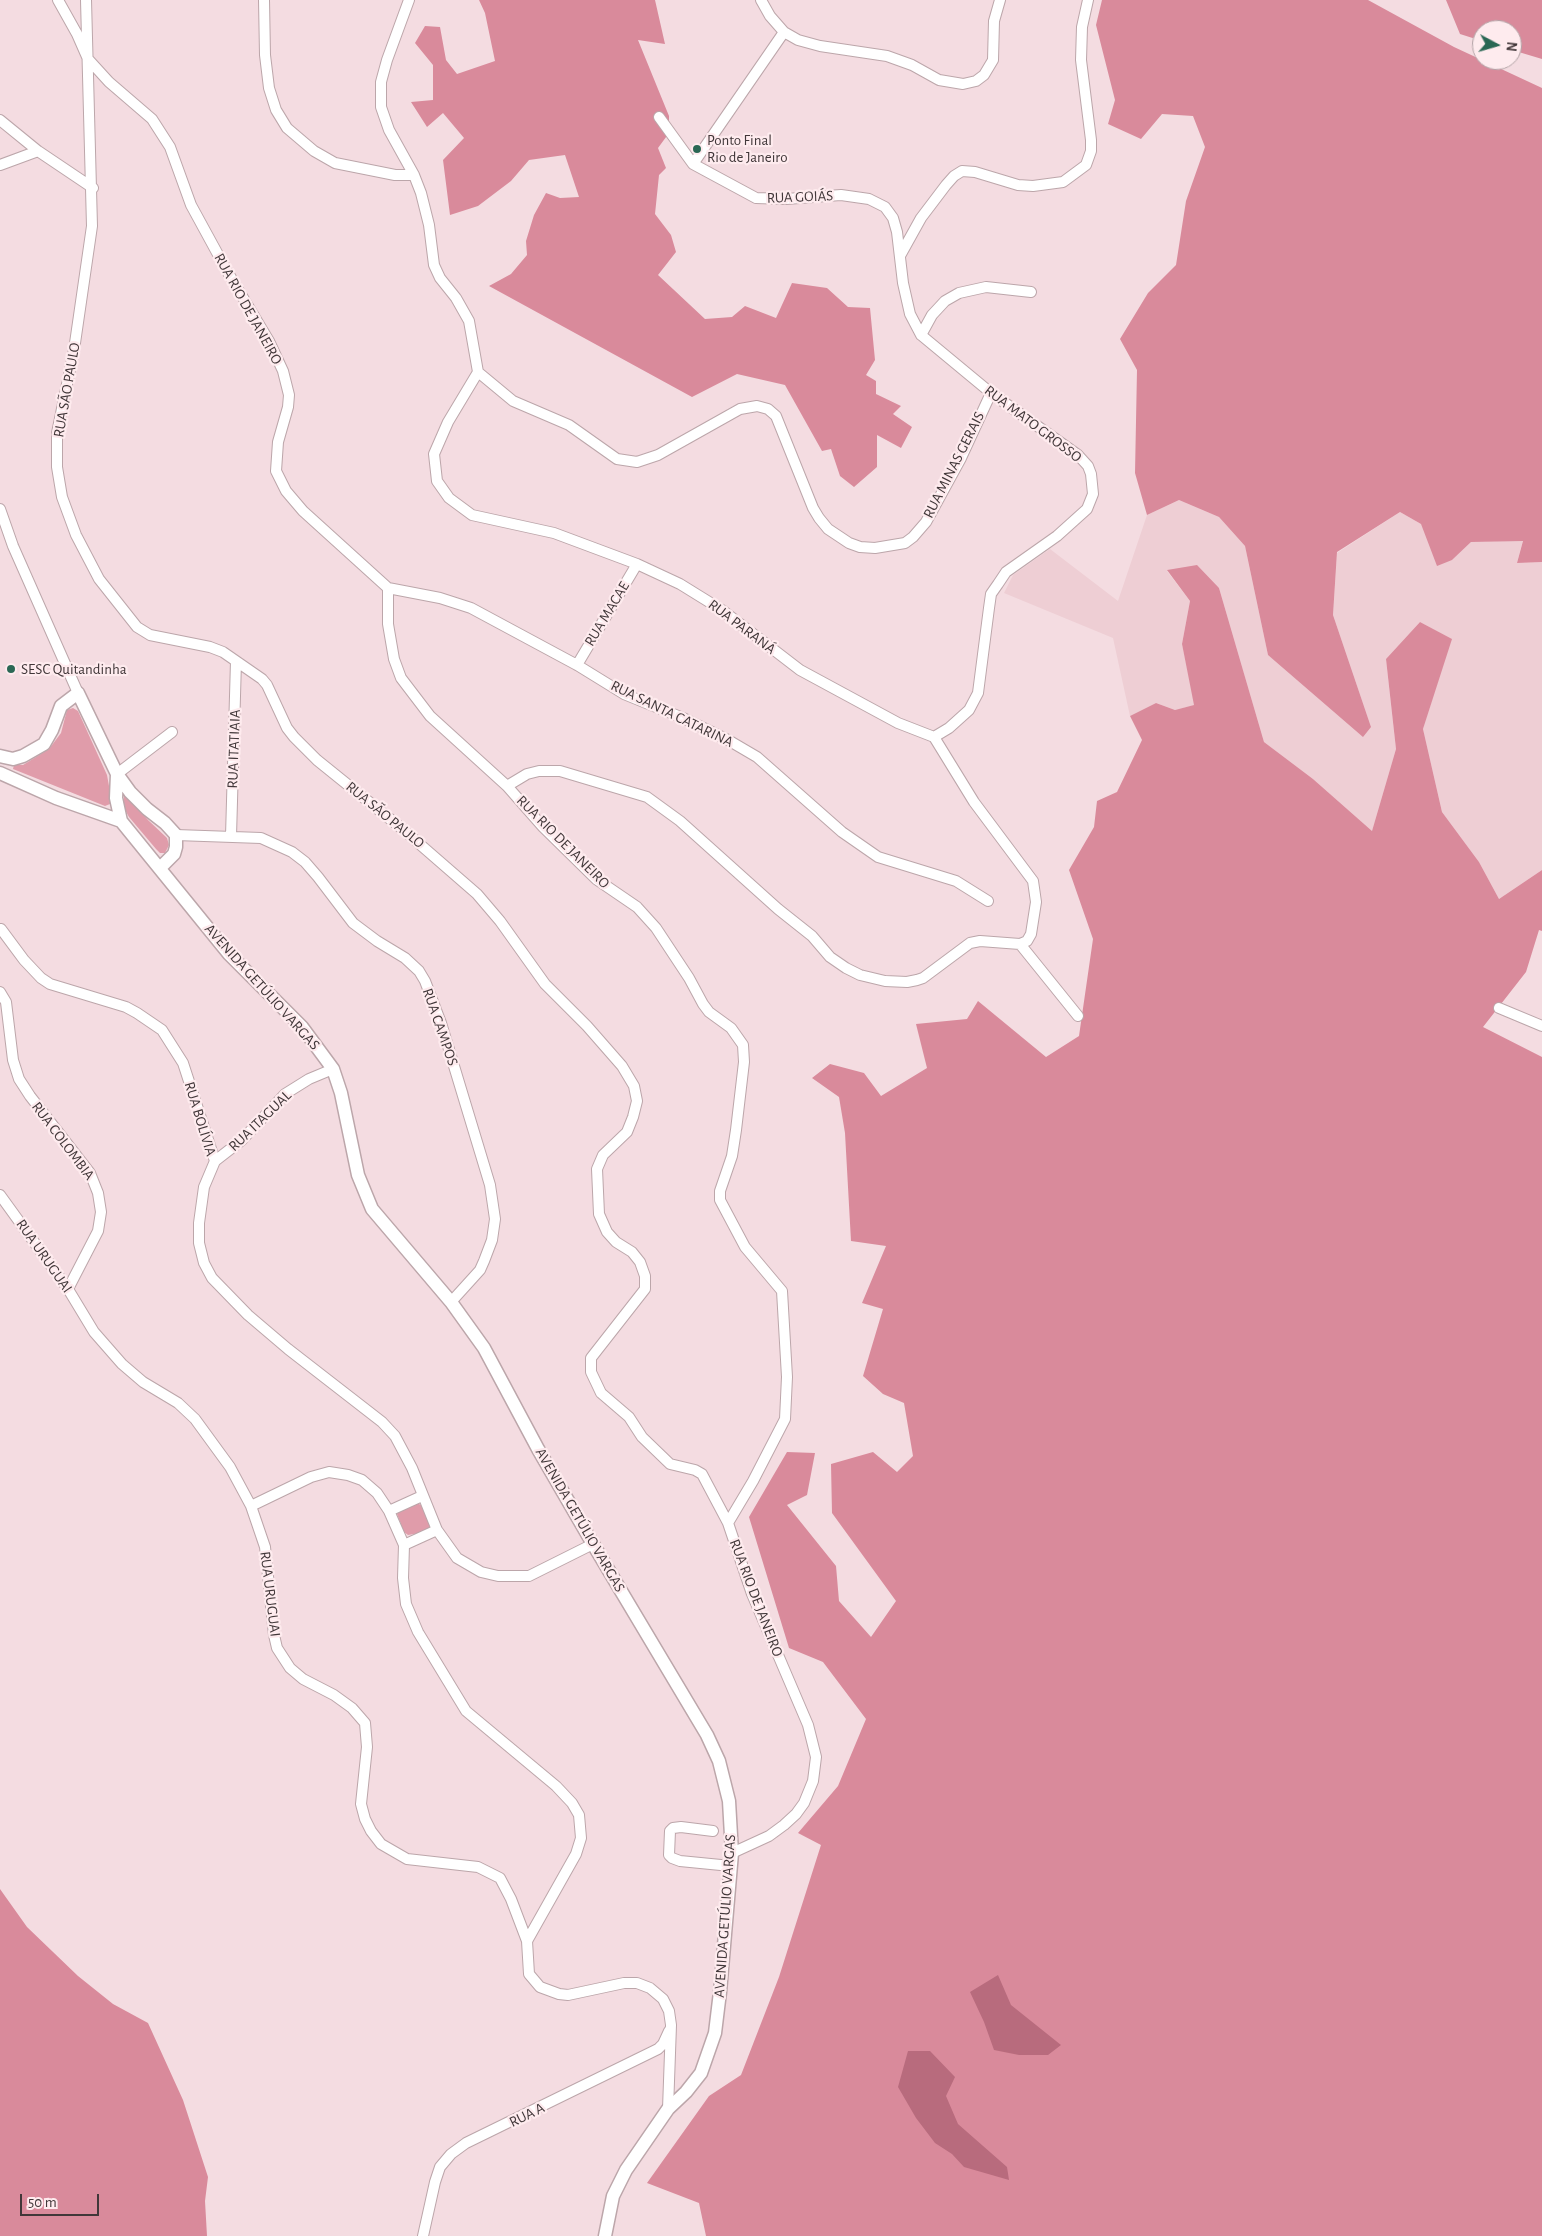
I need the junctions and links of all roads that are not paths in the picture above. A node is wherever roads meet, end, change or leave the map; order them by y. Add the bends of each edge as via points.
1 (58, 0) edge
2 (86, 0) edge
3 (264, 0) edge
4 (409, 0) edge
5 (761, 0) edge
6 (1000, 0) edge
7 (1088, 0) edge
8 (784, 32) junction
9 (88, 59) junction
10 (659, 117) dead end
11 (0, 120) edge
12 (38, 151) junction
13 (693, 164) junction
14 (0, 165) edge
15 (414, 175) junction
16 (93, 188) junction
17 (897, 232) joint
18 (900, 256) junction
19 (1031, 292) dead end
20 (921, 335) junction
21 (478, 372) junction
22 (991, 393) junction
23 (0, 509) edge
24 (637, 564) junction
25 (388, 588) junction
26 (236, 661) junction
27 (577, 665) junction
28 (78, 694) junction
29 (172, 732) dead end
30 (934, 737) junction
31 (0, 756) edge
32 (0, 773) edge
33 (117, 774) junction
34 (507, 786) junction
35 (121, 821) junction
36 (176, 835) junction
37 (231, 836) junction
38 (160, 868) junction
39 (988, 901) dead end
40 (0, 928) edge
41 (1020, 944) junction
42 (0, 992) edge
43 (1499, 1008) dead end
44 (1078, 1016) dead end
45 (1542, 1026) edge
46 (333, 1070) junction
47 (215, 1161) junction
48 (0, 1195) edge
49 (68, 1289) junction
50 (451, 1302) junction
51 (422, 1496) junction
52 (251, 1506) junction
53 (389, 1511) junction
54 (728, 1523) junction
55 (436, 1530) junction
56 (592, 1544) junction
57 (404, 1545) junction
58 (713, 1831) dead end
59 (731, 1859) junction
60 (527, 1941) junction
61 (671, 2025) junction
62 (668, 2109) junction
63 (423, 2236) edge
64 (605, 2236) edge

1 - 9 street, RUA RIO DE JANEIRO
2 - 9 street, RUA SÃO PAULO
3 - 15 street via 269,88 276,110 287,128 314,151 335,163 396,175
4 - 15 street via 383,74 381,107 389,130
5 - 8 street
6 - 8 street via 994,21 993,60 984,76 970,83 939,80 897,58 820,46
7 - 18 street via 1082,27 1081,60 1091,151 1086,165 1063,182 1033,186 1018,185 975,172 962,172 946,184 926,211
8 - 13 street
9 - 16 street, RUA SÃO PAULO
9 - 25 street, RUA RIO DE JANEIRO via 152,119 170,147 191,205 270,342 289,395 276,456 280,481 303,511
10 - 13 street, RUA GOIÁS
11 - 12 street
12 - 14 street
12 - 16 street
13 - 17 street, RUA GOIÁS via 756,198 778,200 841,195 869,199 889,211
15 - 21 street via 429,225 434,264 469,321
16 - 26 street, RUA SÃO PAULO via 92,226 74,350 57,433 57,467 62,497 76,535 99,579 137,626 150,635 210,646
17 - 18 street, RUA MATO GROSSO
18 - 20 street, RUA MATO GROSSO via 910,314
19 - 20 street via 986,287 959,293 945,300
20 - 22 street, RUA MATO GROSSO
21 - 22 street, RUA MINAS GERAIS via 513,402 569,425 602,450 627,461 646,460 658,455 740,409 757,406 768,409 776,416 819,518 838,537 866,548 896,546 919,530 933,512
21 - 24 street, RUA PARANÁ via 436,446 435,472 442,490 472,515 554,533
22 - 30 street, RUA MATO GROSSO via 1078,455 1088,466 1093,494 1080,517 1006,572 991,594 978,694 969,710
23 - 28 street, AVENIDA GETÚLIO VARGAS
24 - 27 street, RUA MACAE
24 - 30 street, RUA PARANÁ via 703,597 800,670 898,723
25 - 27 street, RUA SANTA CATARINA via 471,608
25 - 34 street, RUA RIO DE JANEIRO via 388,624 401,678 430,716
26 - 37 street, RUA ITATIAIA
26 - 54 street, RUA SÃO PAULO via 267,685 287,728 317,760 453,871 491,909 540,978 610,1051 634,1086 637,1101 634,1117 627,1132 603,1155 597,1168 598,1196 599,1214 608,1232 640,1262 645,1289 590,1358 591,1372 601,1393 629,1417 642,1437 670,1464 702,1474
27 - 39 street, RUA SANTA CATARINA via 624,694 683,718 757,757 842,832 878,858 956,881
28 - 31 street via 61,706 44,744 13,759
28 - 33 street, AVENIDA GETÚLIO VARGAS
29 - 33 street
30 - 41 street via 974,802 1032,881 1036,902 1034,920 1027,941
32 - 35 street via 56,798
33 - 35 street, AVENIDA GETÚLIO VARGAS via 116,798
33 - 36 street, AVENIDA GETÚLIO VARGAS via 130,792
34 - 41 street via 527,774 560,771 647,797 680,821 812,936 830,957 860,975 885,981 917,980 970,943
34 - 54 street, RUA RIO DE JANEIRO via 596,879 637,907 656,928 703,1004 736,1033 745,1053 732,1156 720,1200 745,1247 782,1291 787,1377 785,1419
35 - 38 street, AVENIDA GETÚLIO VARGAS
36 - 37 street, RUA CAMPOS
36 - 38 street via 174,854
37 - 50 street, RUA CAMPOS via 261,838 292,852 305,862 353,923 412,964 428,988 487,1176 495,1220 492,1240 480,1270
38 - 46 street, AVENIDA GETÚLIO VARGAS via 229,954 302,1027
40 - 47 street, RUA BOLÍVIA via 24,960 50,984 126,1007 162,1030 183,1063
41 - 44 street
42 - 49 street, RUA COLOMBIA via 6,1002 13,1060 19,1079 90,1173 98,1193 101,1212 98,1231
43 - 45 street
46 - 47 street, RUA ITAGUAL via 309,1079 285,1094 242,1140
46 - 50 street, AVENIDA GETÚLIO VARGAS via 358,1174 367,1198 383,1223
47 - 51 street, RUA BOLÍVIA via 204,1187 199,1223 199,1243 212,1278 288,1349 382,1422 404,1450
48 - 49 street, RUA URUGUAI
49 - 52 street, RUA URUGUAI via 94,1332 122,1364 194,1418 230,1467
50 - 56 street, AVENIDA GETÚLIO VARGAS via 484,1348
51 - 53 street
51 - 55 street, RUA BOLÍVIA
52 - 53 street via 311,1477 329,1472 348,1474 362,1480 377,1493
52 - 60 street, RUA URUGUAI via 265,1547 277,1648 290,1668 352,1708 365,1723 367,1747 361,1804 371,1830 381,1844 408,1859 478,1867 500,1878
53 - 57 street
54 - 59 street, RUA RIO DE JANEIRO via 752,1594 808,1725 816,1757 813,1781 796,1814 769,1836
55 - 56 street, RUA BOLÍVIA via 457,1558 481,1572 498,1576 530,1576
55 - 57 street
56 - 59 street, AVENIDA GETÚLIO VARGAS via 707,1735 719,1761 729,1801
57 - 60 street via 406,1604 418,1632 466,1711 556,1786 579,1814 581,1838 576,1854
58 - 59 street via 673,1828 670,1831 669,1855 680,1860
59 - 62 street, AVENIDA GETÚLIO VARGAS via 715,2033 700,2073
60 - 61 street, RUA URUGUAI via 529,1974 540,1987 568,1995 637,1983 650,1988 663,1999
61 - 62 street, RUA URUGUAI
61 - 63 street, RUA A via 658,2049 466,2143 451,2154 440,2167
62 - 64 street, AVENIDA GETÚLIO VARGAS via 626,2170 613,2196

